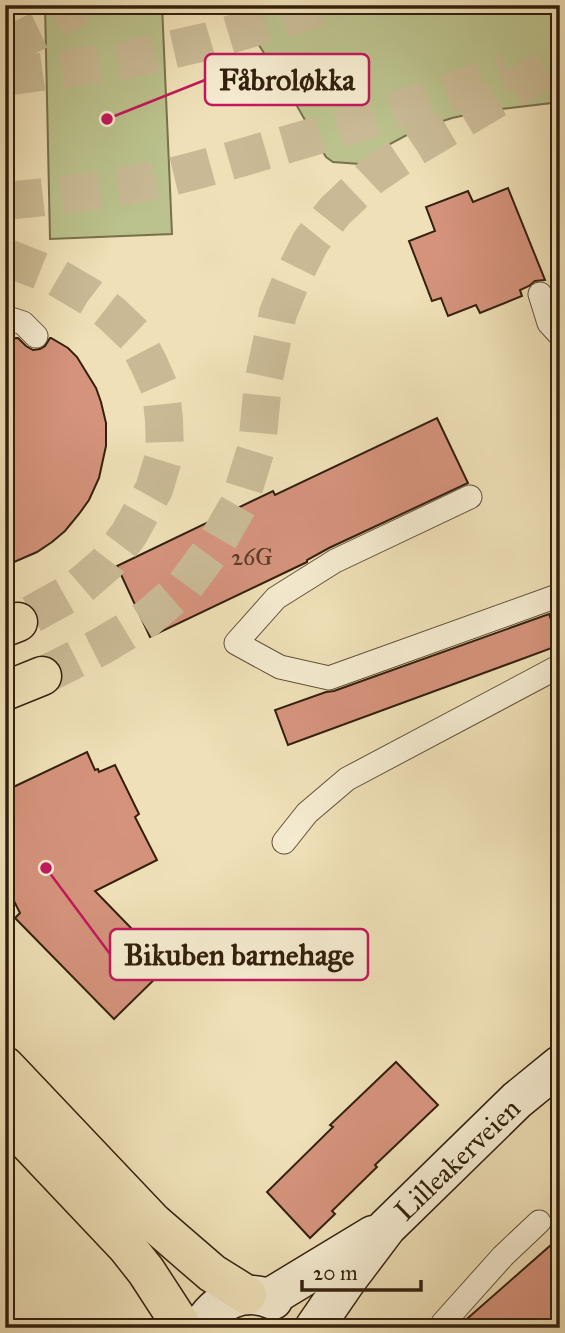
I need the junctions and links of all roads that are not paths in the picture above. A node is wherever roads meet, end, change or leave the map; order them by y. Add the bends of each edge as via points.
1 (540, 294) dead end
2 (5, 317) edge
3 (560, 335) edge
4 (36, 336) dead end
5 (470, 497) dead end
6 (560, 595) edge
7 (560, 666) edge
8 (42, 676) tunnel mouth
9 (5, 691) edge
10 (284, 842) dead end
11 (560, 1065) edge
12 (5, 1066) edge
13 (5, 1118) edge
14 (539, 1222) dead end
15 (387, 1227) junction
16 (258, 1296) junction
17 (183, 1328) edge
18 (201, 1328) edge
19 (301, 1328) edge
20 (314, 1328) edge
21 (442, 1328) edge

1 - 3 lane via 549,323
2 - 4 lane via 23,323
5 - 6 lane via 335,561 276,598 236,643 280,667 330,678
7 - 10 lane via 347,779 307,813
8 - 9 highway
11 - 15 main road, Lilleakerveien via 517,1100
12 - 16 highway via 153,1222 212,1273
13 - 17 highway via 127,1247
14 - 21 lane via 503,1256
15 - 16 main road, Lilleakerveien
15 - 20 main road, Lilleakerveien
16 - 18 main road, Lilleakerveien via 231,1298 217,1306
16 - 19 main road via 282,1305

